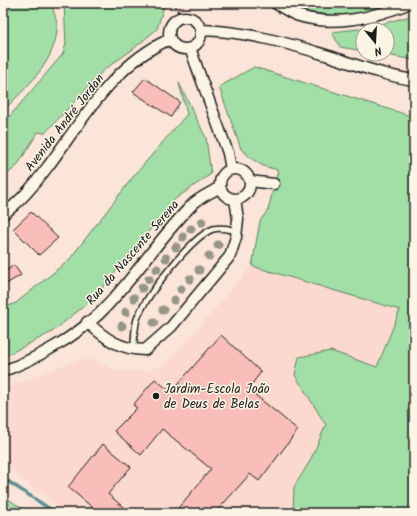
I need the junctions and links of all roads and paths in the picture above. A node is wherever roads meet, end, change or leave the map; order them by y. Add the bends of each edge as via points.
1 (175, 3) edge
2 (275, 3) edge
3 (411, 3) edge
4 (180, 17) junction
5 (201, 30) junction
6 (170, 39) junction
7 (190, 48) junction
8 (414, 80) edge
9 (231, 169) junction
10 (250, 181) junction
11 (274, 184) dead end
12 (220, 188) junction
13 (235, 199) junction
14 (3, 214) edge
15 (237, 231) junction
16 (87, 322) junction
17 (134, 350) junction
18 (3, 371) edge

1 - 4 path
2 - 3 street via 296,15 324,21 353,21
4 - 5 street via 194,19
4 - 6 street via 170,26
5 - 7 street via 199,41
5 - 8 street via 230,31 326,55 393,77
6 - 7 street via 178,47
6 - 14 street, Avenida André Jordan via 134,59 99,95 37,180
7 - 9 street via 228,153
9 - 10 street via 240,170
9 - 12 street via 223,174
10 - 11 street
10 - 13 street via 245,195
12 - 13 street via 226,196
12 - 16 street, Rua da Nascente Serena via 195,202 99,314
13 - 15 street
15 - 17 street via 230,256 171,327 145,350
15 - 17 lane via 228,228 215,229 204,233 193,242 152,292 141,310 137,320
16 - 17 street via 104,337
16 - 18 street, Rua da Nascente Serena via 64,340

